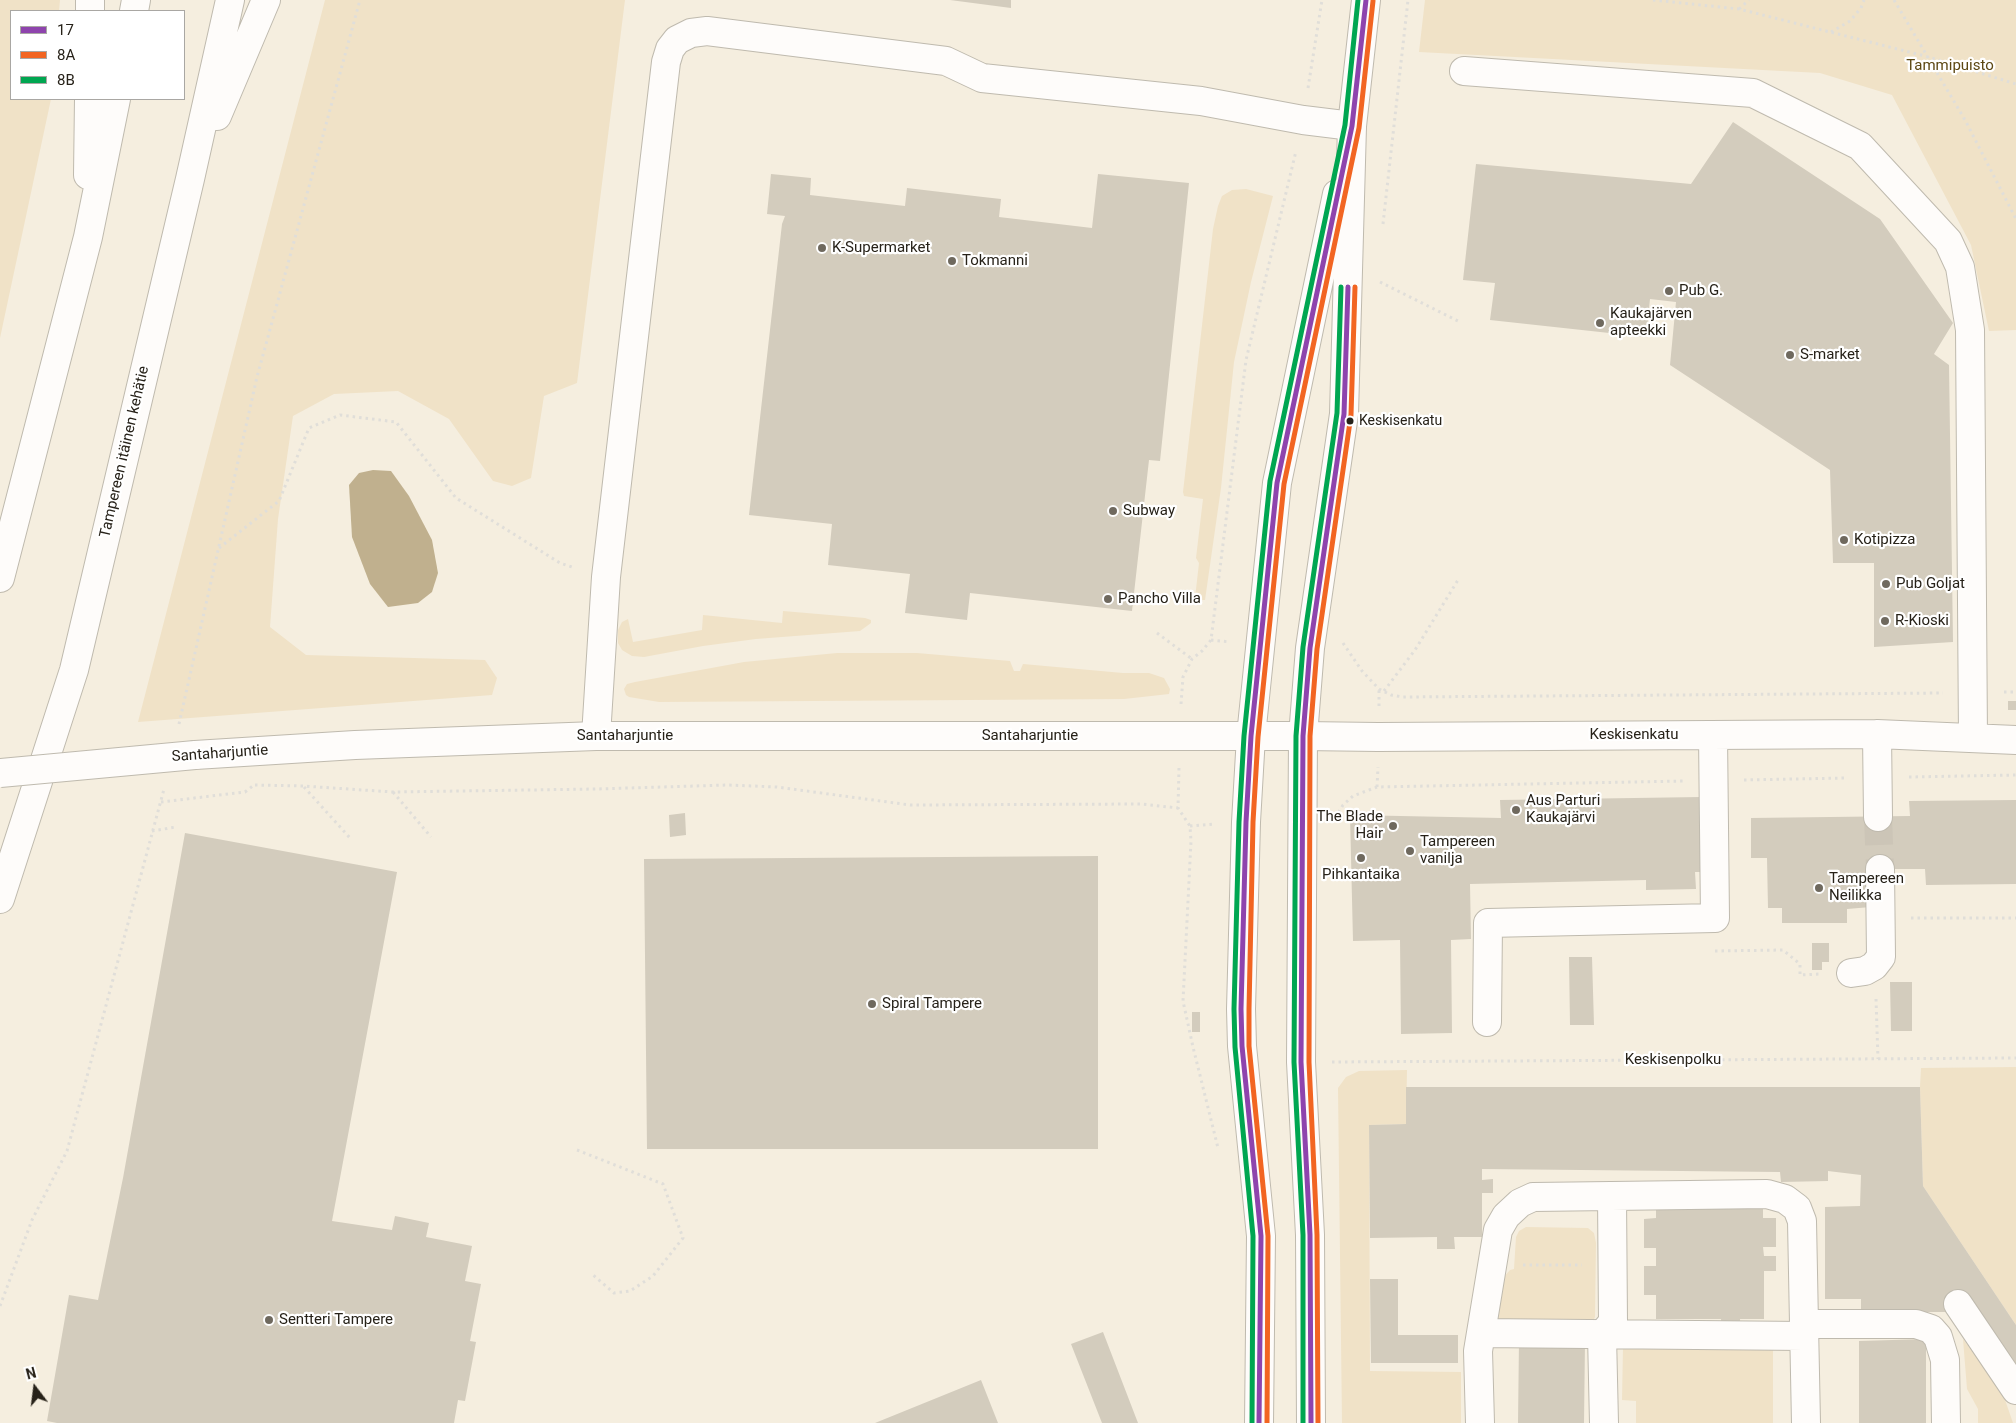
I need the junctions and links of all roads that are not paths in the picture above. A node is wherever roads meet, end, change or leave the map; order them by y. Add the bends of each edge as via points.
1 (230, 0) edge
2 (266, 0) edge
3 (1366, 0) edge
4 (1464, 71) dead end
5 (89, 100) edge
6 (116, 100) edge
7 (1352, 126) junction
8 (190, 179) junction
9 (88, 238) junction
10 (0, 578) edge
11 (1877, 734) junction
12 (1713, 735) junction
13 (596, 736) junction
14 (1251, 736) junction
15 (1303, 736) junction
16 (1973, 738) junction
17 (2016, 740) edge
18 (0, 773) edge
19 (1878, 817) tunnel mouth
20 (1880, 869) tunnel mouth
21 (0, 899) edge
22 (1863, 969) road end
23 (1488, 1022) dead end
24 (1612, 1196) junction
25 (1958, 1304) dead end
26 (1804, 1330) junction
27 (1481, 1332) junction
28 (1602, 1335) junction
29 (2016, 1390) edge
30 (1259, 1423) edge
31 (1311, 1423) edge
32 (1480, 1423) edge
33 (1604, 1423) edge
34 (1806, 1423) edge
35 (1946, 1423) edge

1 - 8 main road, Tampereen itäinen kehätie
2 - 8 main road
3 - 7 main road
4 - 16 main road via 1753,93 1860,146 1948,241 1960,267 1970,330
5 - 9 main road
6 - 9 main road
7 - 13 main road via 1201,102 982,78 946,61 707,31 691,33 677,40 666,62 606,577
7 - 14 main road via 1277,483
7 - 15 main road via 1344,414 1310,648
8 - 21 main road, Tampereen itäinen kehätie via 74,670
9 - 10 main road
11 - 12 main road, Keskisenkatu
11 - 16 main road, Keskisenkatu
11 - 19 main road
12 - 15 main road, Keskisenkatu
12 - 23 main road via 1714,918 1488,923
13 - 14 main road, Santaharjuntie
13 - 18 main road, Santaharjuntie, bridge via 355,745 195,755
14 - 15 main road, Keskisenkatu
14 - 30 main road via 1241,1009 1261,1236
15 - 31 main road via 1301,1062 1310,1236
16 - 17 main road, Keskisenkatu
20 - 22 main road via 1881,957
24 - 26 main road via 1767,1194 1785,1199 1797,1208 1802,1221
24 - 27 main road via 1533,1197 1520,1203 1506,1216 1498,1230
24 - 28 main road via 1613,1322
25 - 29 main road
26 - 28 main road
26 - 34 main road
26 - 35 main road via 1916,1324 1931,1329 1938,1337 1946,1360
27 - 28 main road
27 - 32 main road via 1478,1351
28 - 33 main road

